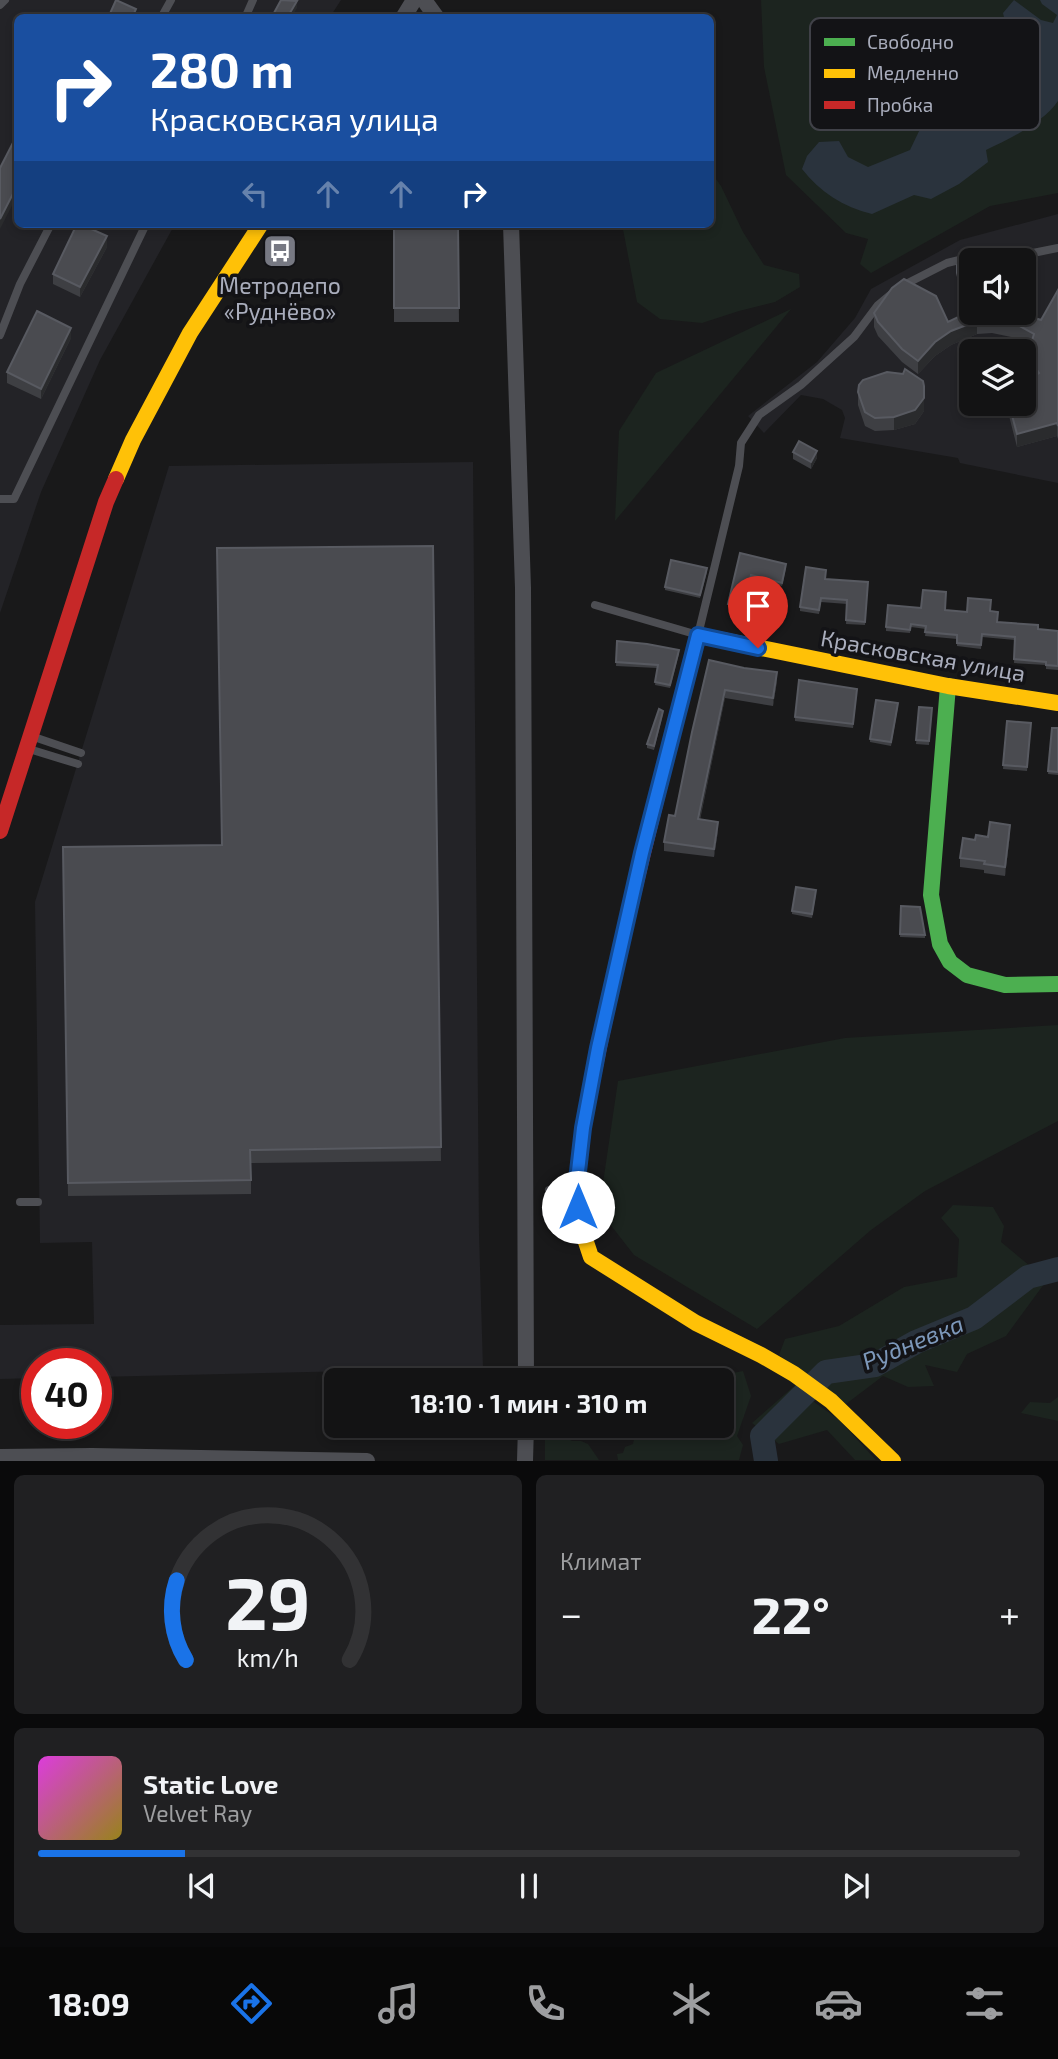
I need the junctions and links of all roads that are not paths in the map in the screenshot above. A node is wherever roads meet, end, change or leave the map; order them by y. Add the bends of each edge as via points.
1 (5, 0) edge
2 (0, 5) edge
3 (49, 228) edge
4 (142, 228) edge
5 (258, 228) edge
6 (511, 228) edge
7 (1058, 248) edge
8 (0, 335) edge
9 (0, 499) edge
10 (594, 605) dead end
11 (698, 635) junction
12 (947, 686) junction
13 (1058, 703) edge
14 (28, 742) junction
15 (81, 753) dead end
16 (78, 764) dead end
17 (0, 831) edge
18 (1058, 984) edge
19 (549, 1190) dead end
20 (20, 1202) dead end
21 (38, 1202) dead end
22 (591, 1257) junction
23 (526, 1368) edge
24 (526, 1438) edge
25 (0, 1457) edge
26 (367, 1461) edge
27 (525, 1461) edge
28 (893, 1461) edge

1 - 2 lane
3 - 8 lane
4 - 9 lane via 14,499
5 - 14 street via 190,333 128,452 106,502
6 - 23 street via 523,588
7 - 11 lane via 960,258 903,284 878,305 854,337 759,415 741,443
10 - 11 lane
11 - 12 street, Красковская улица
11 - 22 street via 642,853 583,1128 576,1189 580,1224
12 - 13 street, Красковская улица
12 - 18 street via 931,895 940,944 950,962 967,975 1005,985
14 - 15 lane
14 - 16 lane
14 - 17 street
19 - 22 lane
20 - 21 lane
22 - 28 street via 695,1323 794,1374 831,1401
24 - 27 street
25 - 26 street

